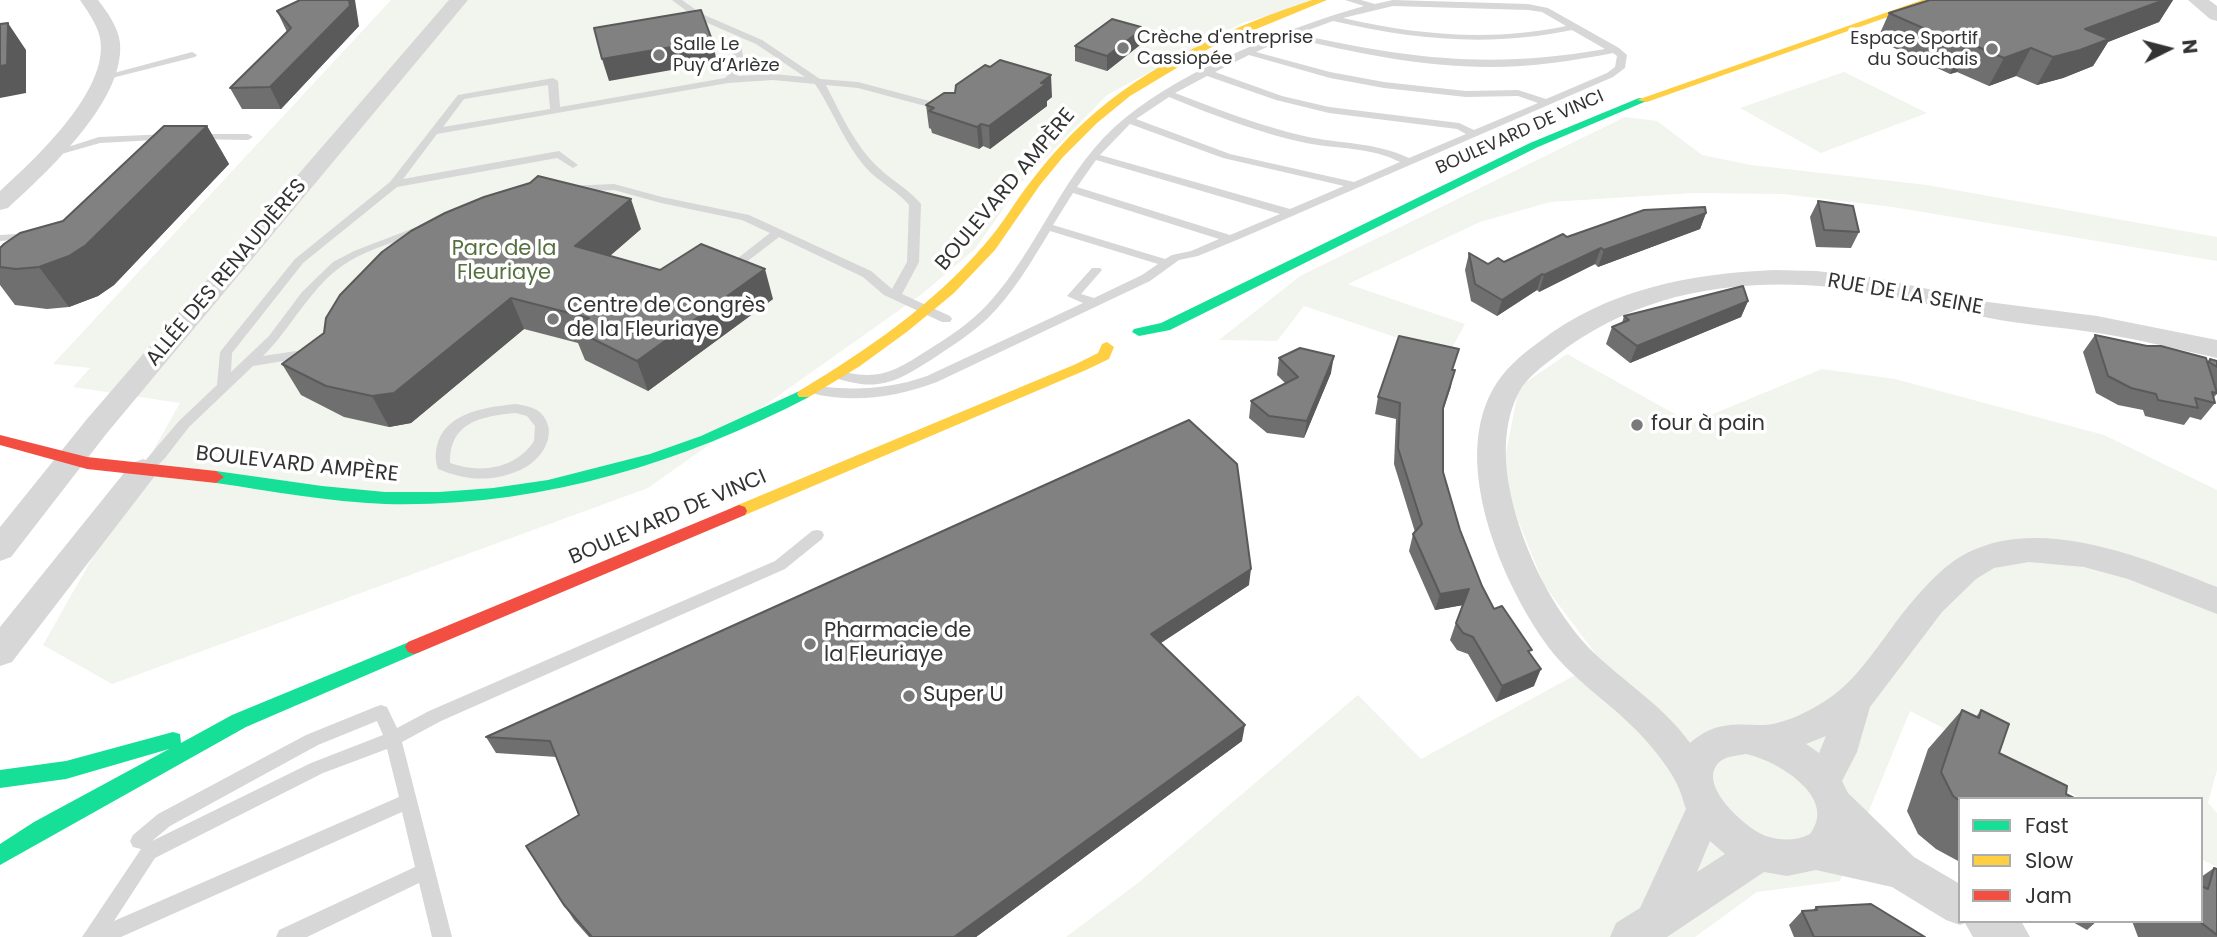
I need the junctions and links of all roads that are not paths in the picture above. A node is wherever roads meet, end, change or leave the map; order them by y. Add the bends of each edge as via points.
1 (89, 0) edge
2 (459, 0) edge
3 (676, 0) edge
4 (1322, 0) edge
5 (1349, 0) edge
6 (1931, 0) edge
7 (2198, 0) edge
8 (1373, 5) junction
9 (2217, 15) edge
10 (1331, 18) junction
11 (1573, 27) junction
12 (1291, 35) junction
13 (736, 44) dead end
14 (1616, 51) junction
15 (1251, 53) junction
16 (191, 55) dead end
17 (1209, 72) junction
18 (104, 77) junction
19 (728, 80) junction
20 (820, 83) junction
21 (1169, 94) junction
22 (1545, 103) junction
23 (555, 111) junction
24 (952, 111) edge
25 (1128, 120) junction
26 (435, 132) junction
27 (1474, 134) junction
28 (248, 137) dead end
29 (51, 154) junction
30 (1094, 156) junction
31 (1409, 162) junction
32 (573, 165) dead end
33 (394, 184) junction
34 (1354, 185) junction
35 (1071, 190) junction
36 (553, 191) edge
37 (0, 203) edge
38 (1290, 213) junction
39 (440, 222) edge
40 (1047, 228) junction
41 (777, 233) junction
42 (49, 235) edge
43 (0, 238) edge
44 (1230, 239) junction
45 (1165, 263) junction
46 (1096, 270) dead end
47 (724, 274) edge
48 (895, 295) junction
49 (1094, 302) junction
50 (926, 310) junction
51 (946, 319) dead end
52 (1113, 335) junction
53 (2217, 349) edge
54 (1123, 352) dead end
55 (312, 353) edge
56 (249, 362) junction
57 (840, 375) junction
58 (223, 387) junction
59 (815, 390) junction
60 (3, 445) edge
61 (72, 460) junction
62 (144, 470) junction
63 (481, 475) junction
64 (466, 495) junction
65 (817, 534) dead end
66 (0, 549) edge
67 (2217, 601) edge
68 (0, 652) edge
69 (1854, 701) junction
70 (1650, 720) junction
71 (239, 721) junction
72 (393, 739) junction
73 (1762, 741) junction
74 (1718, 742) junction
75 (0, 779) edge
76 (1829, 793) junction
77 (1699, 794) junction
78 (409, 801) junction
79 (144, 846) junction
80 (1816, 852) junction
81 (1760, 853) junction
82 (0, 855) edge
83 (1900, 870) junction
84 (426, 871) junction
85 (1958, 905) edge
86 (1987, 923) edge
87 (1643, 928) edge
88 (92, 937) edge
89 (99, 937) edge
90 (286, 937) edge
91 (442, 937) edge
92 (2009, 937) edge

1 - 18 street via 111,44
2 - 61 street, ALLÉE DES RENAUDIÈRES
3 - 20 lane via 699,16 759,42
4 - 50 main road, BOULEVARD AMPÈRE via 1215,41 1124,93 1065,149 982,256
5 - 8 lane
6 - 52 main road, BOULEVARD DE VINCI via 1652,96 1535,145 1140,340
7 - 9 street
8 - 10 lane
8 - 11 lane via 1528,7 1545,10
10 - 11 lane via 1405,33 1484,40 1530,37
10 - 12 lane
11 - 14 lane
12 - 14 lane via 1377,55 1452,64 1535,64
12 - 15 lane
13 - 19 lane via 740,69
14 - 22 lane via 1623,59 1620,68
15 - 17 lane
15 - 22 lane via 1369,84 1525,95
16 - 18 lane
17 - 21 lane
17 - 27 lane via 1279,98 1329,110 1459,126
18 - 29 street via 92,103
19 - 20 lane
19 - 23 lane
20 - 24 lane via 858,85
20 - 48 lane via 874,170 915,204 913,262
21 - 25 lane
21 - 31 lane via 1256,127 1392,153
22 - 27 lane
23 - 26 lane
23 - 26 lane via 553,81 461,97
25 - 30 lane
25 - 34 lane via 1227,156
26 - 33 lane
27 - 31 lane
28 - 29 lane via 127,137
29 - 37 street
30 - 35 lane
30 - 38 lane
31 - 34 lane
32 - 33 lane via 559,154
33 - 58 lane via 299,261 226,352
34 - 38 lane
35 - 40 lane
35 - 44 lane
36 - 41 lane via 614,187 745,217
38 - 44 lane
39 - 56 lane via 337,264
40 - 45 lane
40 - 57 lane via 1000,299 973,325 894,377 875,382
41 - 47 lane
41 - 48 lane via 867,274
42 - 43 lane
44 - 45 lane
45 - 49 lane via 1146,278
46 - 49 lane via 1073,296
48 - 50 lane
49 - 59 lane via 905,390 857,396
50 - 51 lane
50 - 57 main road, BOULEVARD AMPÈRE
52 - 54 main road
52 - 71 main road, BOULEVARD DE VINCI via 1104,356 1081,367
53 - 70 street, RUE DE LA SEINE via 1822,279 1759,278 1669,289 1612,307 1577,326 1514,378 1505,393 1495,432 1493,482 1507,537 1552,623 1575,655
55 - 56 lane
56 - 58 lane
57 - 59 main road, BOULEVARD AMPÈRE
58 - 62 lane
59 - 64 main road, BOULEVARD AMPÈRE via 716,436 648,459 582,478
60 - 61 main road, BOULEVARD AMPÈRE
61 - 62 main road, BOULEVARD AMPÈRE
61 - 66 street, ALLÉE DES RENAUDIÈRES
62 - 64 main road, BOULEVARD AMPÈRE via 341,495
62 - 68 street
63 - 63 lane via 505,470 526,458 541,441 542,425 532,413 516,408 490,410 463,421 445,437 443,466
63 - 64 lane
65 - 72 lane via 780,565
67 - 69 street via 2166,580 2071,553 1999,553 1951,580
69 - 73 street via 1807,728
69 - 76 street
70 - 74 street, RUE DE LA SEINE
70 - 77 street, RUE DE LA SEINE
71 - 75 main road, BOULEVARD DE VINCI via 71,770
71 - 82 main road, BOULEVARD DE VINCI
72 - 78 lane
72 - 79 lane
72 - 79 lane via 381,712 312,740 164,820
73 - 74 street
73 - 76 street via 1806,764
74 - 77 street via 1700,757
76 - 80 street via 1837,818 1834,835
76 - 83 street
77 - 81 street via 1717,826
77 - 87 street
78 - 84 lane
78 - 89 lane
79 - 88 lane
80 - 81 street via 1785,858
80 - 83 street
81 - 87 street
83 - 85 street
84 - 90 lane
84 - 91 lane
86 - 92 street

